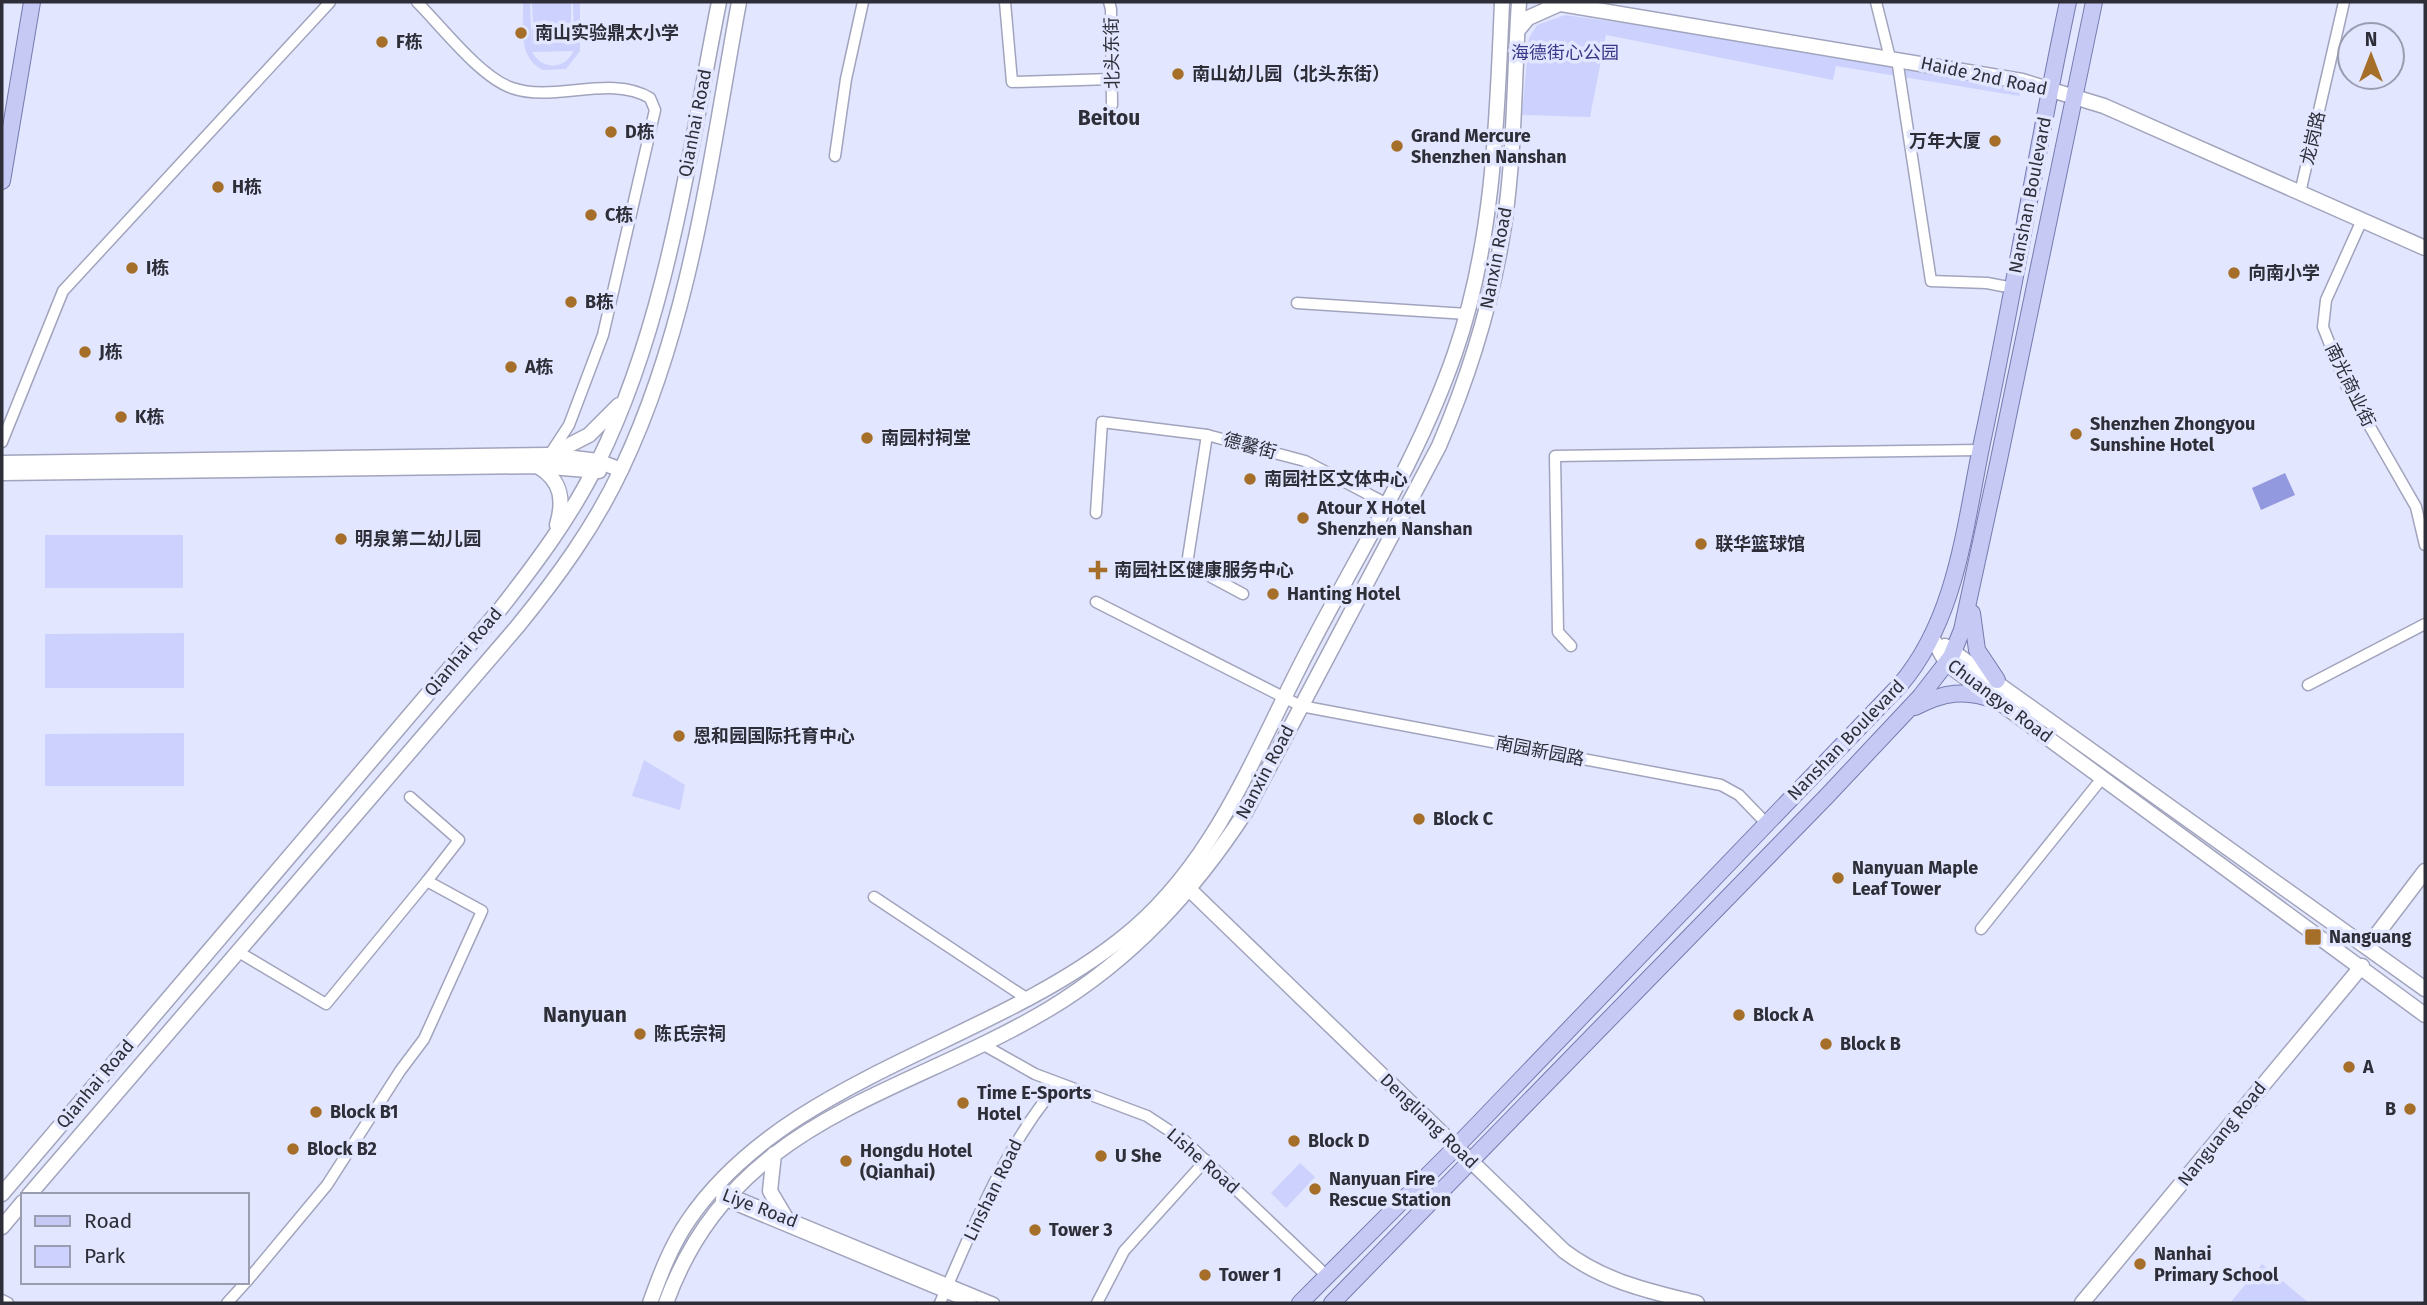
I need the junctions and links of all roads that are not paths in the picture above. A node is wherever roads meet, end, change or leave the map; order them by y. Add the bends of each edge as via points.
1 (330, 2) edge
2 (417, 2) edge
3 (719, 2) edge
4 (740, 2) edge
5 (863, 2) edge
6 (1005, 2) edge
7 (1108, 2) edge
8 (1502, 2) edge
9 (1519, 2) edge
10 (1876, 2) edge
11 (2068, 2) edge
12 (2094, 2) edge
13 (2344, 2) edge
14 (32, 4) edge
15 (1553, 4) edge
16 (1518, 31) junction
17 (1894, 59) junction
18 (1112, 79) junction
19 (2050, 89) junction
20 (2074, 97) junction
21 (1112, 105) dead end
22 (835, 156) dead end
23 (2, 181) edge
24 (2300, 193) junction
25 (2361, 220) junction
26 (2425, 248) edge
27 (2013, 288) junction
28 (1297, 303) dead end
29 (1467, 314) junction
30 (627, 396) junction
31 (1207, 435) junction
32 (2, 442) edge
33 (1980, 450) junction
34 (549, 455) junction
35 (2, 463) edge
36 (538, 466) junction
37 (596, 466) junction
38 (621, 470) junction
39 (2, 473) edge
40 (1387, 504) junction
41 (1096, 513) dead end
42 (551, 542) junction
43 (2425, 545) edge
44 (1973, 576) junction
45 (1243, 594) dead end
46 (1096, 603) dead end
47 (2425, 624) edge
48 (1933, 639) junction
49 (1571, 646) dead end
50 (1950, 658) junction
51 (1997, 680) junction
52 (2308, 685) dead end
53 (1285, 698) junction
54 (1996, 700) junction
55 (1301, 706) junction
56 (1904, 714) junction
57 (2103, 777) junction
58 (410, 797) dead end
59 (1766, 823) junction
60 (2425, 871) edge
61 (427, 881) junction
62 (1190, 890) junction
63 (874, 897) dead end
64 (1981, 929) dead end
65 (2368, 946) junction
66 (237, 951) junction
67 (2361, 966) junction
68 (2425, 989) edge
69 (1029, 1000) junction
70 (2425, 1016) edge
71 (982, 1044) junction
72 (1058, 1084) junction
73 (831, 1097) junction
74 (840, 1111) junction
75 (1456, 1147) junction
76 (774, 1154) junction
77 (1206, 1160) junction
78 (1470, 1160) junction
79 (711, 1190) junction
80 (31, 1193) edge
81 (2, 1194) edge
82 (727, 1198) junction
83 (21, 1204) edge
84 (786, 1218) junction
85 (2, 1227) edge
86 (1327, 1276) junction
87 (248, 1280) edge
88 (244, 1284) edge
89 (944, 1293) edge
90 (2, 1300) edge
91 (8, 1303) edge
92 (227, 1303) edge
93 (650, 1303) edge
94 (666, 1303) edge
95 (971, 1303) edge
96 (995, 1303) edge
97 (1097, 1303) edge
98 (1300, 1303) edge
99 (1332, 1303) edge
100 (1697, 1303) edge
101 (2082, 1303) edge

1 - 32 street via 63,291
2 - 34 street via 504,85 528,90 629,90 650,98 655,110 603,335 569,425
3 - 30 main road, Qianhai Road via 666,266
4 - 38 main road, Qianhai Road via 682,301 649,404
5 - 22 street
6 - 18 street via 1012,82
7 - 18 street, 北头东街
8 - 29 main road, Nanxin Road via 1490,199
9 - 16 main road, Nanxin Road
10 - 17 street
11 - 19 main road, Nanshan Boulevard
12 - 20 main road, Nanshan Boulevard
13 - 24 street, 龙岗路
14 - 23 main road
15 - 16 main road, Haide 2nd Road via 1528,18
15 - 17 main road, Haide 2nd Road
16 - 55 main road, Nanxin Road via 1504,226 1471,364 1439,446
17 - 19 main road, Haide 2nd Road
17 - 27 street via 1931,281
18 - 21 street, 北头东街
19 - 20 main road, Haide 2nd Road
19 - 27 main road, Nanshan Boulevard
20 - 24 main road, Haide 2nd Road
20 - 44 main road, Nanshan Boulevard
24 - 25 main road, Haide 2nd Road
25 - 26 main road, Haide 2nd Road
25 - 43 street, 南光商业街 via 2326,300 2323,327 2346,385 2416,507
27 - 33 main road, Nanshan Boulevard
28 - 29 street
29 - 40 main road, Nanxin Road via 1432,413
30 - 34 main road via 589,435
30 - 37 main road, Qianhai Road
31 - 40 street, 德馨街 via 1305,461
31 - 41 street, 德馨街 via 1102,422
31 - 45 street via 1187,564
33 - 48 main road, Nanshan Boulevard via 1948,594
33 - 49 street via 1555,456 1558,632
34 - 35 main road
34 - 37 main road
36 - 37 main road
36 - 39 main road
36 - 42 main road via 552,477 561,497
37 - 38 main road
37 - 42 main road, Qianhai Road
38 - 66 main road, Qianhai Road via 542,597
40 - 53 main road, Nanxin Road
42 - 81 main road, Qianhai Road via 501,608
44 - 50 main road, Nanshan Boulevard
44 - 51 main road via 1974,640
46 - 53 street, 南园新园路
47 - 52 street
48 - 50 main road, Chuangye Road
48 - 59 main road, Nanshan Boulevard via 1900,685
50 - 51 main road, Chuangye Road
50 - 54 main road, Chuangye Road
50 - 56 main road, Nanshan Boulevard
51 - 65 main road, Chuangye Road
53 - 55 street, 南园新园路
53 - 69 main road, Nanxin Road via 1234,801 1170,894 1121,940
54 - 56 main road via 1950,693
54 - 57 main road, Chuangye Road
55 - 59 street, 南园新园路 via 1721,785 1739,795
55 - 62 main road, Nanxin Road via 1246,811
56 - 78 main road, Nanshan Boulevard
57 - 64 street
57 - 67 main road, Chuangye Road
58 - 61 street via 459,840
59 - 75 main road, Nanshan Boulevard
60 - 65 main road
61 - 66 street via 326,1004
61 - 87 street via 482,911 455,973 424,1039 327,1185
62 - 71 main road, Nanxin Road via 1095,979
62 - 75 main road, Dengliang Road
63 - 69 street
65 - 68 main road, Chuangye Road
66 - 80 main road, Qianhai Road
67 - 70 main road, Chuangye Road
67 - 101 main road, Nanguang Road
69 - 73 main road, Nanxin Road
71 - 72 street, Lishe Road
71 - 74 main road, Nanxin Road
72 - 77 street, Lishe Road via 1147,1116
72 - 89 street, Linshan Road via 1003,1163
73 - 74 main road
73 - 79 main road, Nanxin Road via 763,1142
74 - 76 main road, Nanxin Road
75 - 78 main road, Dengliang Road
75 - 86 main road, Nanshan Boulevard
76 - 82 main road, Nanxin Road
76 - 84 main road via 770,1191
77 - 86 street, Lishe Road
77 - 97 street via 1124,1251
78 - 99 main road, Nanshan Boulevard
78 - 100 main road, Dengliang Road via 1580,1263 1622,1284
79 - 82 street, Liye Road
79 - 93 main road, Nanxin Road via 674,1245
82 - 84 street, Liye Road
82 - 89 street, Liye Road
82 - 94 main road, Nanxin Road via 691,1248
83 - 85 main road
84 - 89 street, Liye Road
86 - 98 main road, Nanshan Boulevard
88 - 92 street
89 - 95 street, Liye Road
89 - 96 street, Liye Road
90 - 91 street

